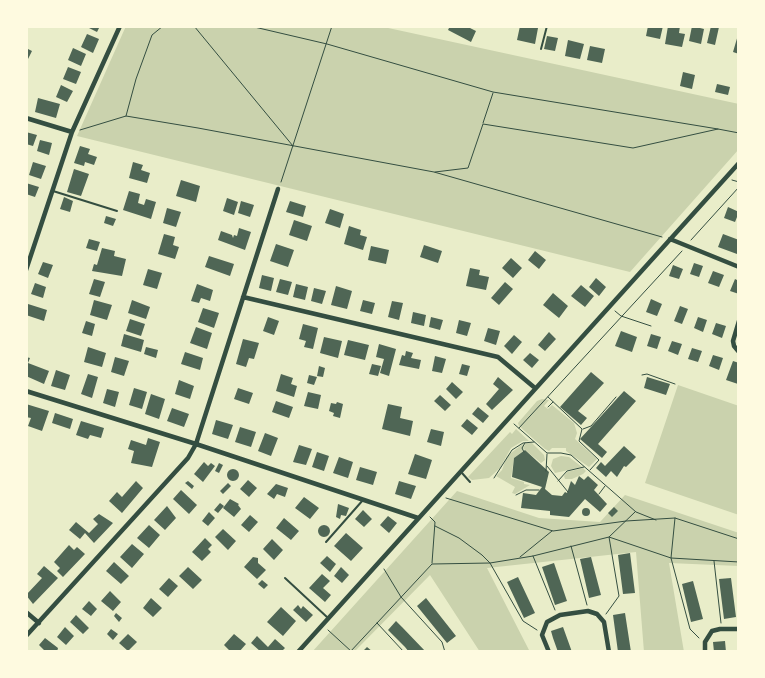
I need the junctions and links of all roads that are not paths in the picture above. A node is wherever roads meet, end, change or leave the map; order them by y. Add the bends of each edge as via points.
1 (120, 26) edge
2 (547, 26) edge
3 (541, 49) dead end
4 (26, 118) edge
5 (72, 132) junction
6 (739, 163) edge
7 (278, 189) road end
8 (53, 191) junction
9 (117, 211) dead end
10 (670, 239) junction
11 (739, 267) edge
12 (26, 270) edge
13 (243, 297) junction
14 (739, 321) edge
15 (739, 352) edge
16 (535, 388) junction
17 (26, 391) edge
18 (196, 444) junction
19 (460, 472) junction
20 (470, 482) dead end
21 (363, 500) junction
22 (418, 518) junction
23 (326, 542) dead end
24 (285, 578) dead end
25 (26, 612) edge
26 (328, 618) junction
27 (39, 623) junction
28 (739, 629) edge
29 (26, 636) edge
30 (298, 652) edge
31 (549, 652) edge
32 (609, 652) edge
33 (705, 652) edge

1 - 5 street
2 - 3 lane
4 - 5 street
5 - 8 street
6 - 10 street
7 - 13 street
8 - 9 lane
8 - 12 street
10 - 11 street
10 - 16 street
13 - 16 street via 498,357
13 - 18 street
14 - 15 street via 733,341
16 - 19 street
17 - 18 street
18 - 21 street
18 - 27 street via 188,458
19 - 20 lane
19 - 22 street
21 - 22 street
21 - 23 lane
22 - 26 street
24 - 26 lane
25 - 27 street
26 - 30 street
27 - 29 street
28 - 33 street via 712,631 704,644
31 - 32 street via 542,632 546,622 557,616 588,611 602,619

